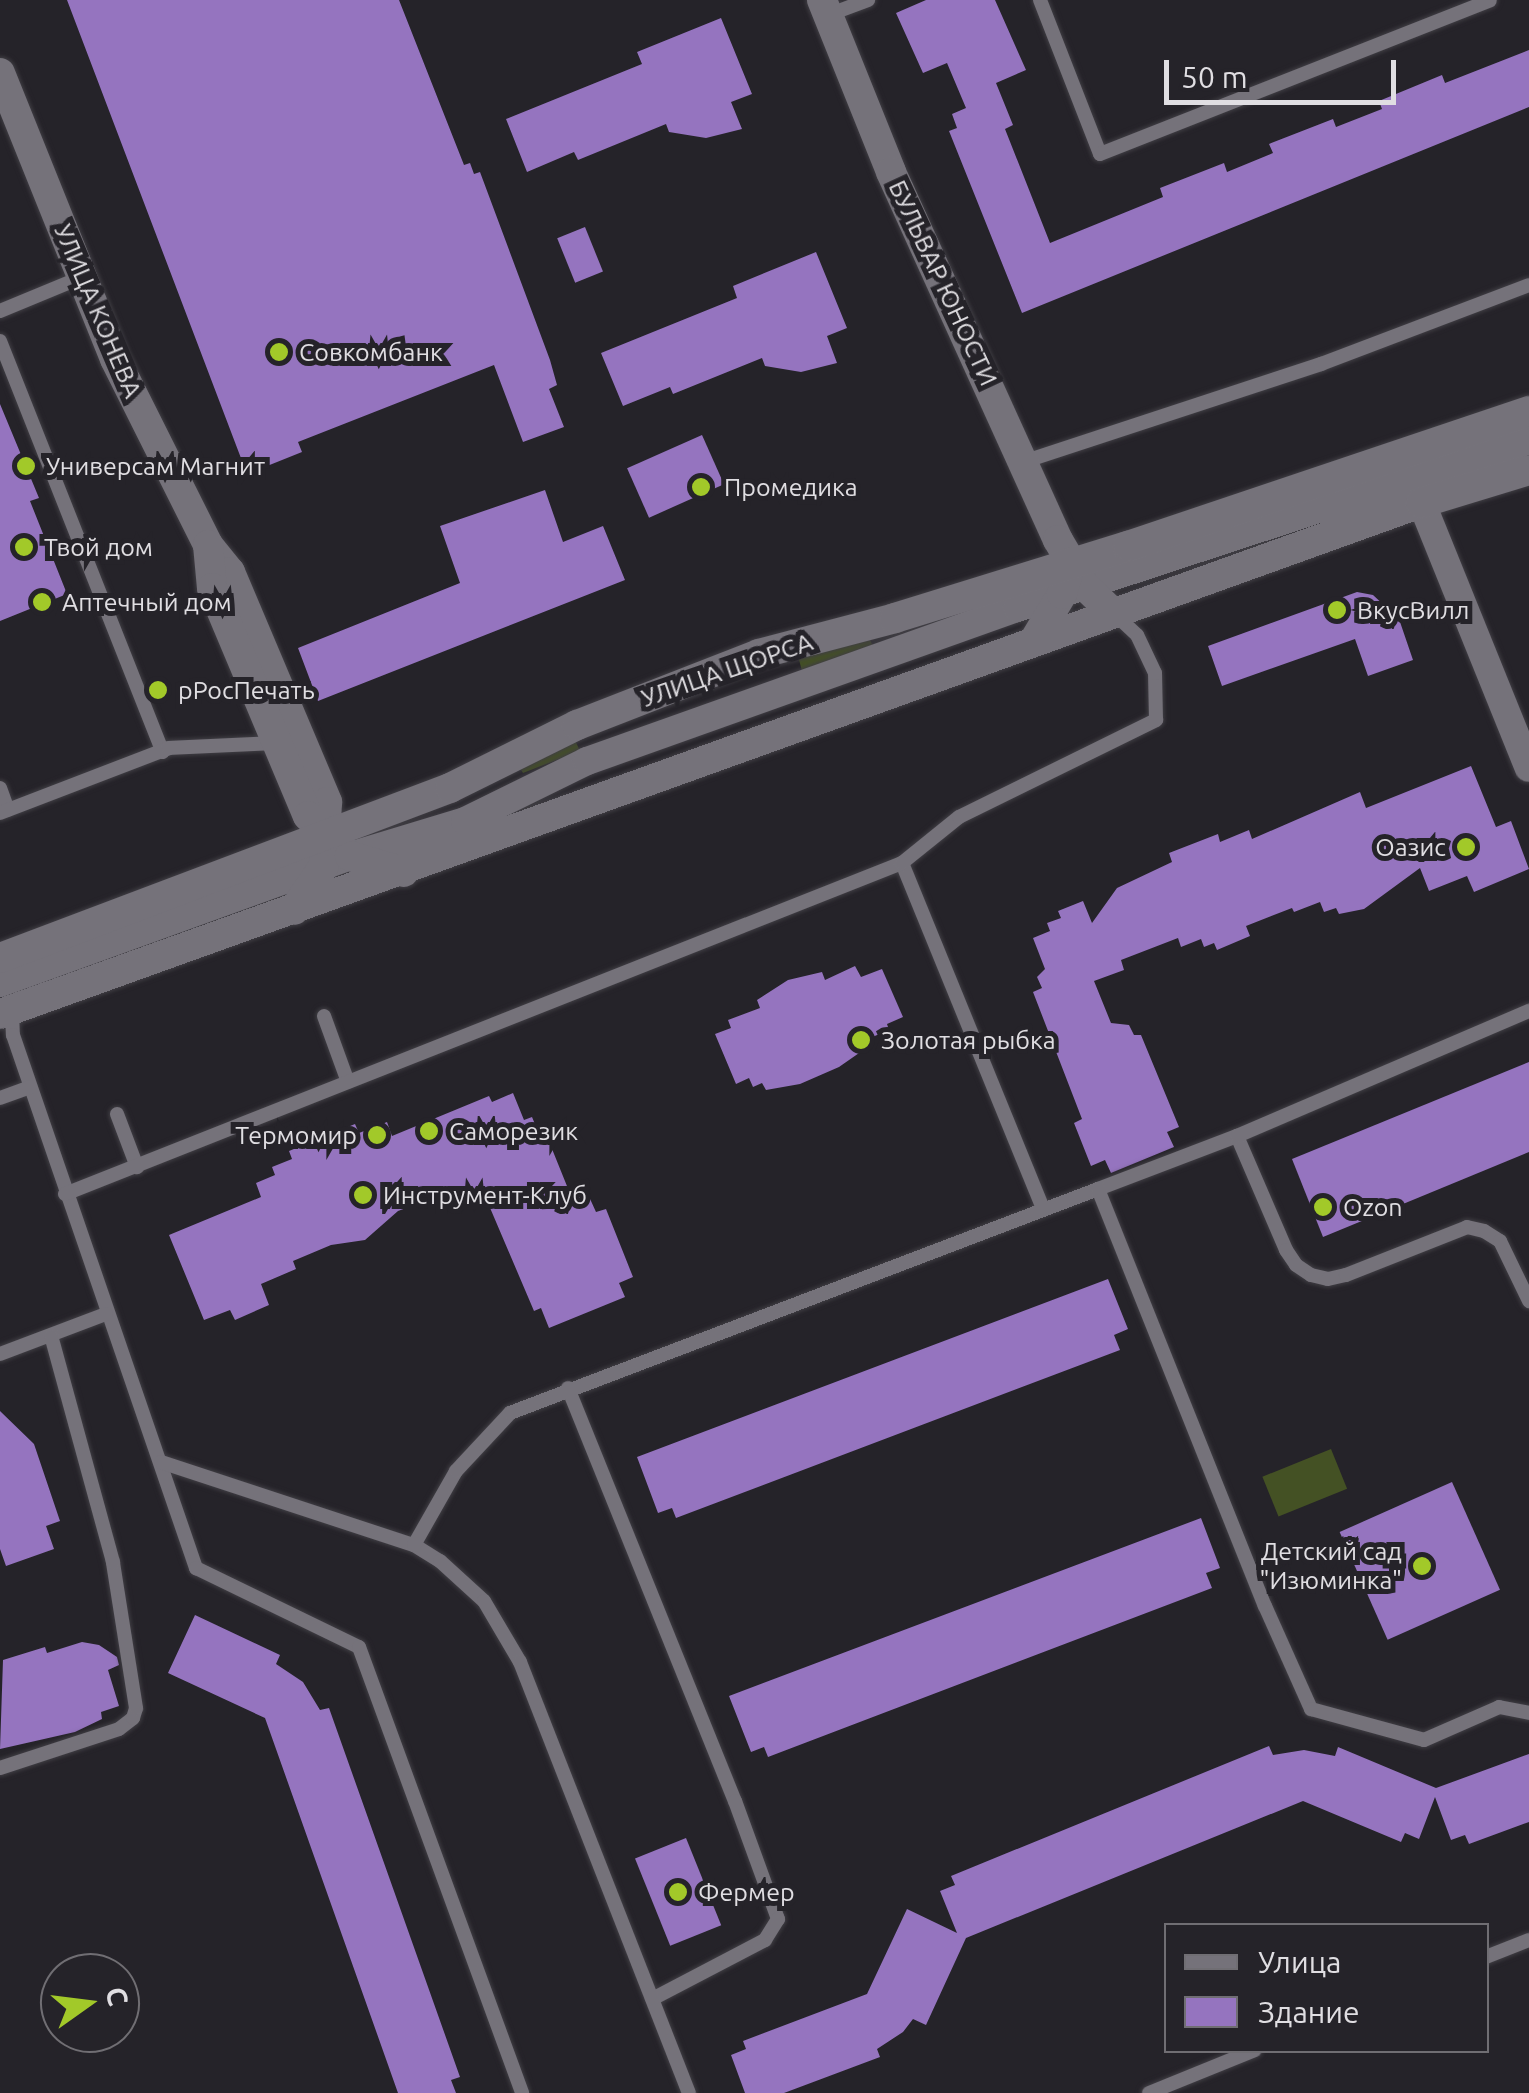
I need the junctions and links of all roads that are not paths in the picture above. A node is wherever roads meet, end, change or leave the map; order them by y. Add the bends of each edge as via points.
1 (868, 0) edge
2 (1040, 0) edge
3 (1490, 0) edge
4 (825, 8) edge
5 (0, 73) edge
6 (82, 277) junction
7 (1529, 285) edge
8 (0, 311) edge
9 (0, 342) edge
10 (1529, 411) edge
11 (1529, 440) edge
12 (1442, 441) junction
13 (1022, 462) junction
14 (1529, 470) edge
15 (1344, 474) junction
16 (1416, 490) junction
17 (208, 544) junction
18 (1073, 580) junction
19 (1113, 613) junction
20 (1034, 641) junction
21 (274, 743) junction
22 (162, 752) junction
23 (1529, 768) edge
24 (0, 788) edge
25 (294, 790) junction
26 (327, 802) junction
27 (4, 812) edge
28 (374, 818) junction
29 (334, 852) junction
30 (266, 860) junction
31 (902, 863) junction
32 (404, 872) junction
33 (294, 910) junction
34 (0, 958) edge
35 (4, 1002) edge
36 (1529, 1012) edge
37 (324, 1016) dead end
38 (348, 1082) junction
39 (30, 1088) junction
40 (0, 1098) edge
41 (117, 1114) dead end
42 (1237, 1136) junction
43 (138, 1167) junction
44 (1098, 1189) junction
45 (66, 1194) junction
46 (1043, 1210) junction
47 (1529, 1301) edge
48 (106, 1314) junction
49 (52, 1336) junction
50 (0, 1354) edge
51 (568, 1388) junction
52 (160, 1462) junction
53 (414, 1546) junction
54 (1529, 1713) edge
55 (0, 1768) edge
56 (1529, 1940) edge
57 (1489, 1956) edge
58 (652, 1999) junction
59 (1248, 2053) edge
60 (522, 2093) edge
61 (689, 2093) edge
62 (1150, 2093) edge

1 - 4 lane
2 - 3 lane via 1100,154
4 - 13 main road, БУЛЬВАР ЮНОСТИ
5 - 6 main road, УЛИЦА КОНЕВА
6 - 8 lane
6 - 17 main road, УЛИЦА КОНЕВА via 115,359
7 - 13 lane via 1321,364
9 - 22 lane
10 - 12 main road, УЛИЦА ЩОРСА
11 - 16 street, УЛИЦА ЩОРСА
12 - 15 main road, УЛИЦА ЩОРСА
12 - 16 street
13 - 18 main road, БУЛЬВАР ЮНОСТИ
14 - 16 main road, УЛИЦА ЩОРСА
15 - 16 street
15 - 18 main road, УЛИЦА ЩОРСА
16 - 18 street, УЛИЦА ЩОРСА
16 - 19 main road, УЛИЦА ЩОРСА
16 - 23 street
17 - 21 main road, УЛИЦА КОНЕВА via 212,588
17 - 26 main road, УЛИЦА КОНЕВА via 230,572
18 - 19 main road, БУЛЬВАР ЮНОСТИ
18 - 20 main road
18 - 28 main road, УЛИЦА ЩОРСА via 758,654 577,725
18 - 29 street, УЛИЦА ЩОРСА via 588,761 465,821
19 - 20 main road, УЛИЦА ЩОРСА
19 - 31 lane via 1137,634 1154,674 1156,720 959,817
20 - 32 main road, УЛИЦА ЩОРСА
21 - 22 lane
21 - 25 main road, УЛИЦА КОНЕВА
22 - 27 lane
24 - 27 lane
25 - 29 main road, УЛИЦА КОНЕВА
25 - 30 main road via 288,831
26 - 28 main road
26 - 29 main road, УЛИЦА КОНЕВА
28 - 29 main road, УЛИЦА ЩОРСА
29 - 30 main road, УЛИЦА ЩОРСА
29 - 32 main road
29 - 33 main road
29 - 35 street, УЛИЦА ЩОРСА
30 - 34 main road, УЛИЦА ЩОРСА
31 - 38 lane
31 - 46 lane
32 - 33 main road, УЛИЦА ЩОРСА
33 - 35 main road, УЛИЦА ЩОРСА
35 - 39 lane
36 - 42 lane
37 - 38 lane
38 - 43 lane
39 - 40 lane
39 - 45 lane
41 - 43 lane
42 - 44 lane
42 - 47 lane via 1286,1250 1311,1276 1346,1275 1466,1228 1500,1241
43 - 45 lane
44 - 46 lane
44 - 54 lane via 1311,1709 1424,1740 1499,1707
45 - 48 lane
46 - 51 lane
48 - 49 lane
48 - 52 lane
49 - 50 lane
49 - 55 lane via 113,1562 136,1708 119,1729
51 - 53 lane via 510,1413 480,1440
51 - 58 lane via 778,1919 766,1940
52 - 53 lane
52 - 60 lane via 196,1568 359,1647
53 - 58 lane via 463,1580 510,1641
56 - 57 lane
58 - 61 lane
59 - 62 lane

